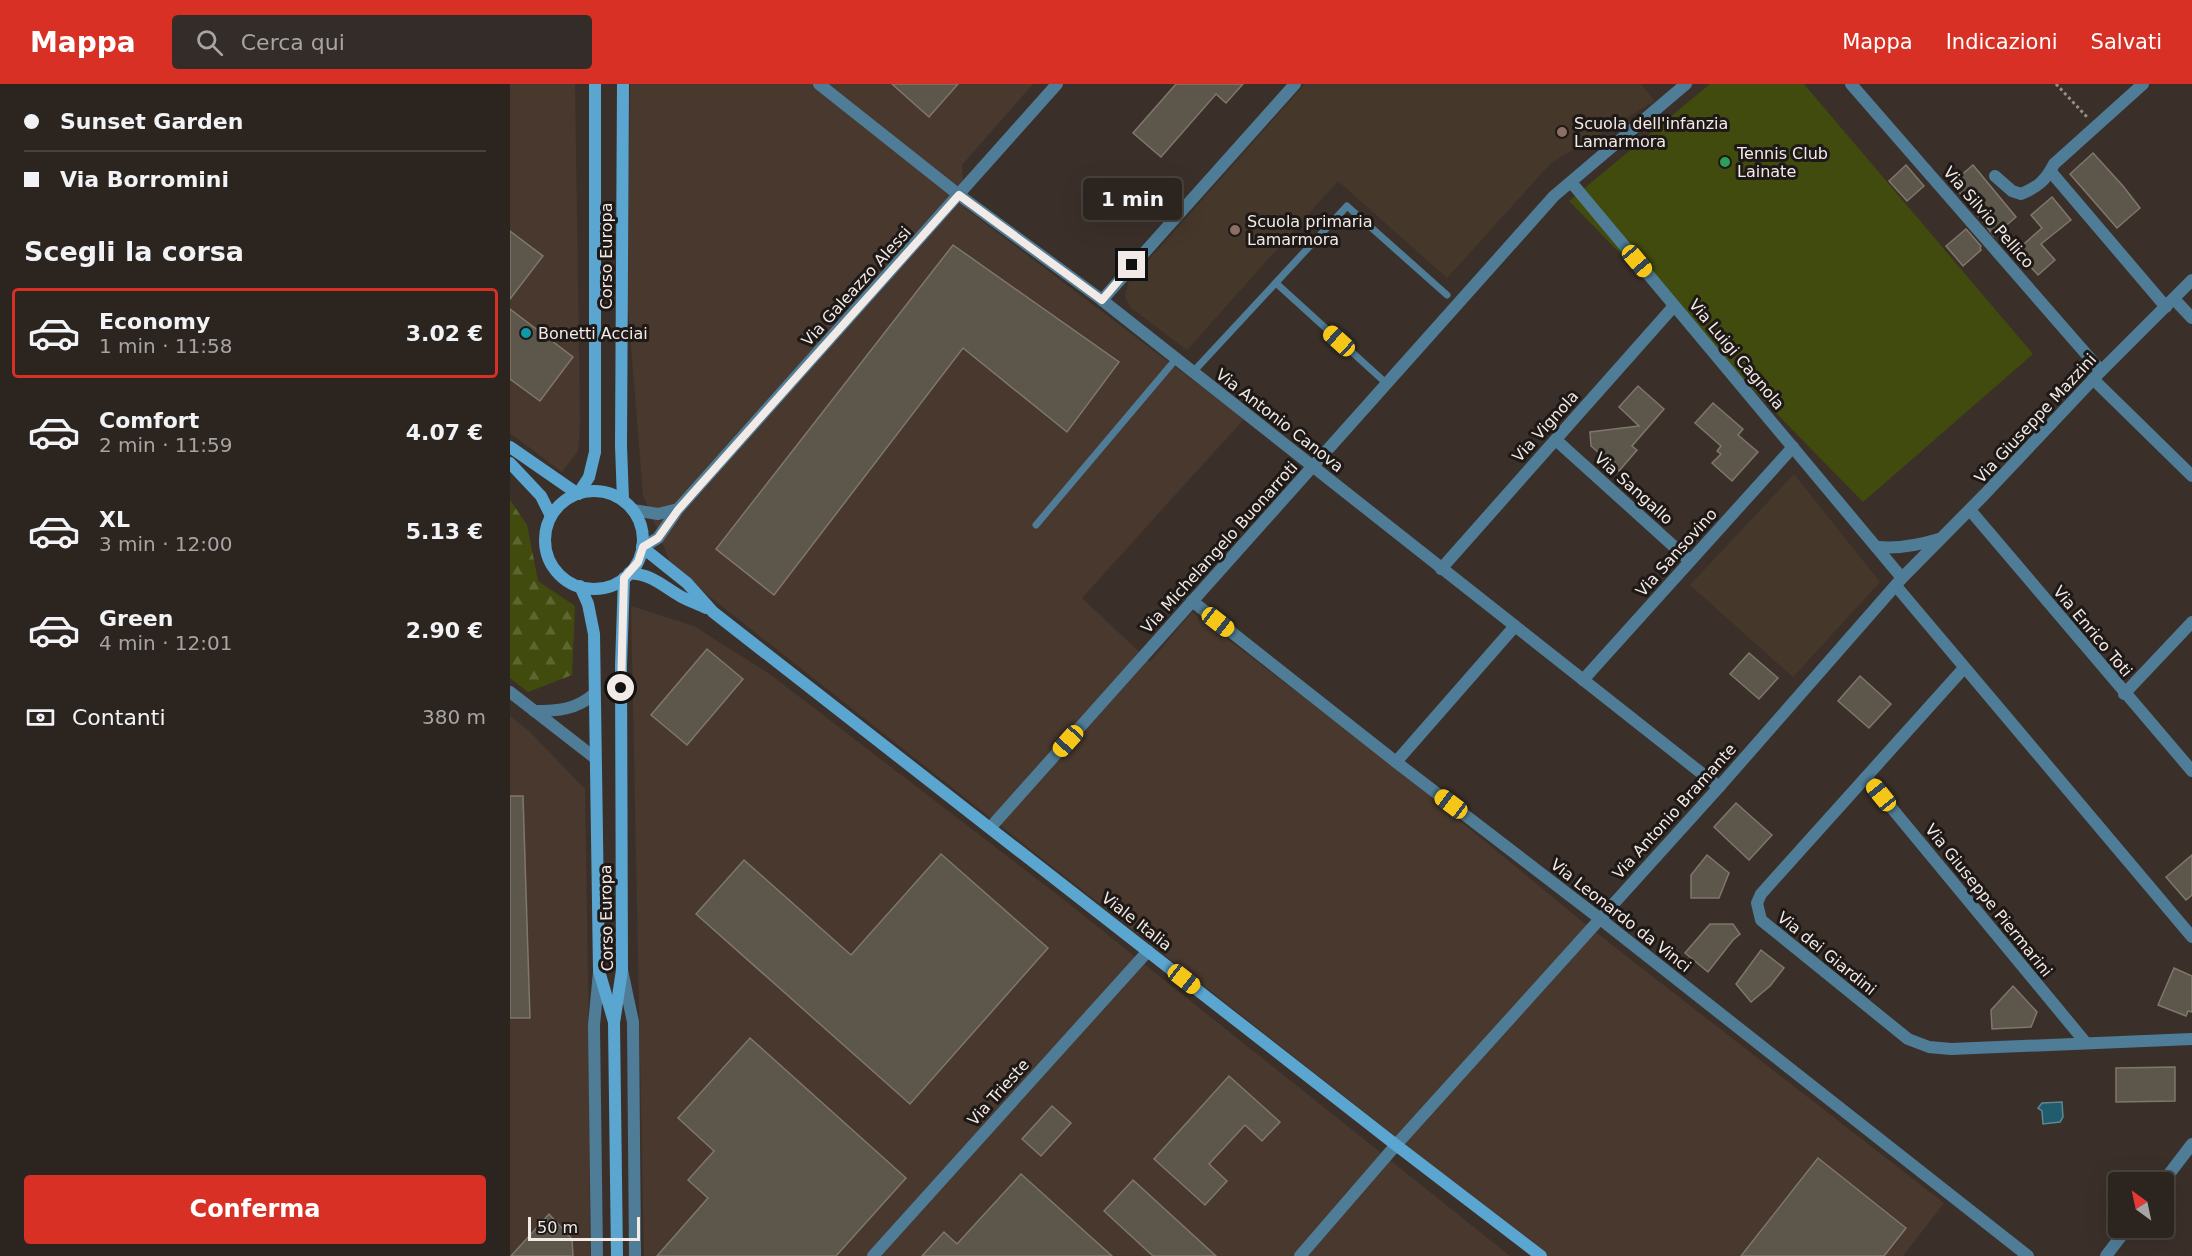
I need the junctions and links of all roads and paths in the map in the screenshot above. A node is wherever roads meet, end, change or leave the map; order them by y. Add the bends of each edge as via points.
1 (595, 84) edge
2 (623, 84) edge
3 (819, 84) edge
4 (1057, 84) edge
5 (1295, 84) edge
6 (1686, 84) edge
7 (1851, 84) edge
8 (2056, 84) edge
9 (2143, 84) edge
10 (2096, 128) junction
11 (2051, 172) junction
12 (1995, 176) dead end
13 (1571, 182) junction
14 (959, 195) junction
15 (2192, 280) edge
16 (1276, 283) junction
17 (1447, 296) dead end
18 (1102, 300) junction
19 (2170, 303) junction
20 (1674, 306) junction
21 (2192, 318) edge
22 (1176, 359) junction
23 (1193, 372) junction
24 (2097, 375) junction
25 (1387, 384) junction
26 (1556, 440) junction
27 (510, 447) edge
28 (1793, 447) junction
29 (510, 463) edge
30 (1313, 467) junction
31 (2192, 476) edge
32 (578, 494) junction
33 (623, 500) junction
34 (633, 510) junction
35 (678, 510) junction
36 (1970, 510) junction
37 (551, 516) junction
38 (1036, 525) dead end
39 (1942, 538) junction
40 (643, 547) junction
41 (1878, 547) junction
42 (1690, 561) junction
43 (1442, 568) junction
44 (627, 576) junction
45 (1899, 582) junction
46 (580, 586) junction
47 (1192, 601) junction
48 (713, 612) junction
49 (2192, 621) edge
50 (1515, 626) junction
51 (1964, 668) junction
52 (1583, 680) junction
53 (510, 692) edge
54 (594, 694) junction
55 (2124, 694) junction
56 (534, 711) junction
57 (595, 758) junction
58 (1396, 762) junction
59 (2192, 771) edge
60 (1866, 777) junction
61 (1719, 787) junction
62 (990, 828) junction
63 (1599, 918) junction
64 (2192, 937) edge
65 (1148, 951) junction
66 (622, 970) junction
67 (599, 971) junction
68 (614, 1023) junction
69 (2192, 1038) edge
70 (2086, 1043) junction
71 (2192, 1144) edge
72 (1396, 1145) junction
73 (2171, 1172) edge
74 (2120, 1238) edge
75 (597, 1256) edge
76 (617, 1256) edge
77 (635, 1256) edge
78 (873, 1256) edge
79 (1300, 1256) edge
80 (1541, 1256) edge
81 (2028, 1256) edge
82 (2106, 1256) edge

1 - 32 main road, Corso Europa via 595,452 589,477
2 - 33 main road, Corso Europa
3 - 14 street, Via Antonio Canova
4 - 14 street, Via Galeazzo Alessi
5 - 18 street
6 - 13 street, Via Michelangelo Buonarroti
7 - 24 street, Via Silvio Pellico
8 - 10 path
9 - 10 street
10 - 11 street via 2054,164
11 - 12 street via 2033,189 2020,194
11 - 19 street
13 - 20 street, Via Luigi Cagnola
13 - 25 street, Via Michelangelo Buonarroti via 1554,196
14 - 18 street, Via Antonio Canova
14 - 35 street, Via Galeazzo Alessi
15 - 19 street, Via Giuseppe Mazzini
16 - 17 lane via 1347,206
16 - 23 lane
16 - 25 lane
18 - 22 street, Via Antonio Canova
19 - 21 street
19 - 24 street, Via Giuseppe Mazzini
20 - 26 street, Via Vignola
20 - 28 street, Via Luigi Cagnola
22 - 23 street, Via Antonio Canova
22 - 38 lane
23 - 30 street, Via Antonio Canova
24 - 31 street, Via Silvio Pellico
24 - 36 street, Via Giuseppe Mazzini
25 - 30 street, Via Michelangelo Buonarroti
26 - 42 street, Via Sangallo
26 - 43 street, Via Vignola
27 - 32 main road
28 - 41 street, Via Luigi Cagnola
28 - 42 street, Via Sansovino
29 - 37 main road via 541,496
30 - 43 street, Via Antonio Canova
30 - 47 street, Via Michelangelo Buonarroti
32 - 33 main road via 596,491
32 - 37 main road via 563,502
33 - 34 main road
34 - 35 street via 658,514
34 - 40 main road via 643,535
35 - 40 street, Via Galeazzo Alessi via 658,538
36 - 39 street, Via Giuseppe Mazzini
36 - 55 street, Via Enrico Toti
37 - 46 main road via 546,537 549,558 556,571
39 - 41 street via 1914,546
39 - 45 street, Via Giuseppe Mazzini
40 - 44 main road
40 - 48 main road, Viale Italia via 687,583
41 - 45 street, Via Luigi Cagnola
42 - 52 street, Via Sansovino
43 - 50 street, Via Antonio Canova
44 - 46 main road via 603,588
44 - 48 main road, Viale Italia via 644,574
44 - 66 main road, Corso Europa via 621,665
45 - 51 street, Via Luigi Cagnola
45 - 61 street, Via Antonio Bramante
46 - 54 main road, Corso Europa via 594,634
47 - 58 street, Via Leonardo da Vinci
47 - 62 street, Via Michelangelo Buonarroti
48 - 62 main road, Viale Italia
49 - 55 street
50 - 52 street, Via Antonio Canova
50 - 58 street
51 - 60 street, Via dei Giardini
51 - 64 street, Via Luigi Cagnola
52 - 61 street, Via Antonio Canova
53 - 56 street
54 - 56 street via 566,709
54 - 57 main road, Corso Europa
55 - 59 street, Via Enrico Toti
56 - 57 street
57 - 67 main road, Corso Europa
58 - 63 street, Via Leonardo da Vinci
60 - 70 street, Via Giuseppe Piermarini
60 - 70 street, Via dei Giardini via 1761,894 1757,903 1761,920 1908,1039 1929,1047
61 - 63 street, Via Antonio Bramante
62 - 65 main road, Viale Italia
63 - 72 street, Via Antonio Bramante
63 - 81 street, Via Leonardo da Vinci
65 - 72 main road, Viale Italia
65 - 78 street, Via Trieste
66 - 68 main road
66 - 77 street, Corso Europa via 633,1022
67 - 68 main road
67 - 75 street, Corso Europa via 594,1025
68 - 76 main road
69 - 70 street, Via dei Giardini
71 - 73 street
72 - 79 street, Via Antonio Bramante
72 - 80 main road, Viale Italia
74 - 82 street

